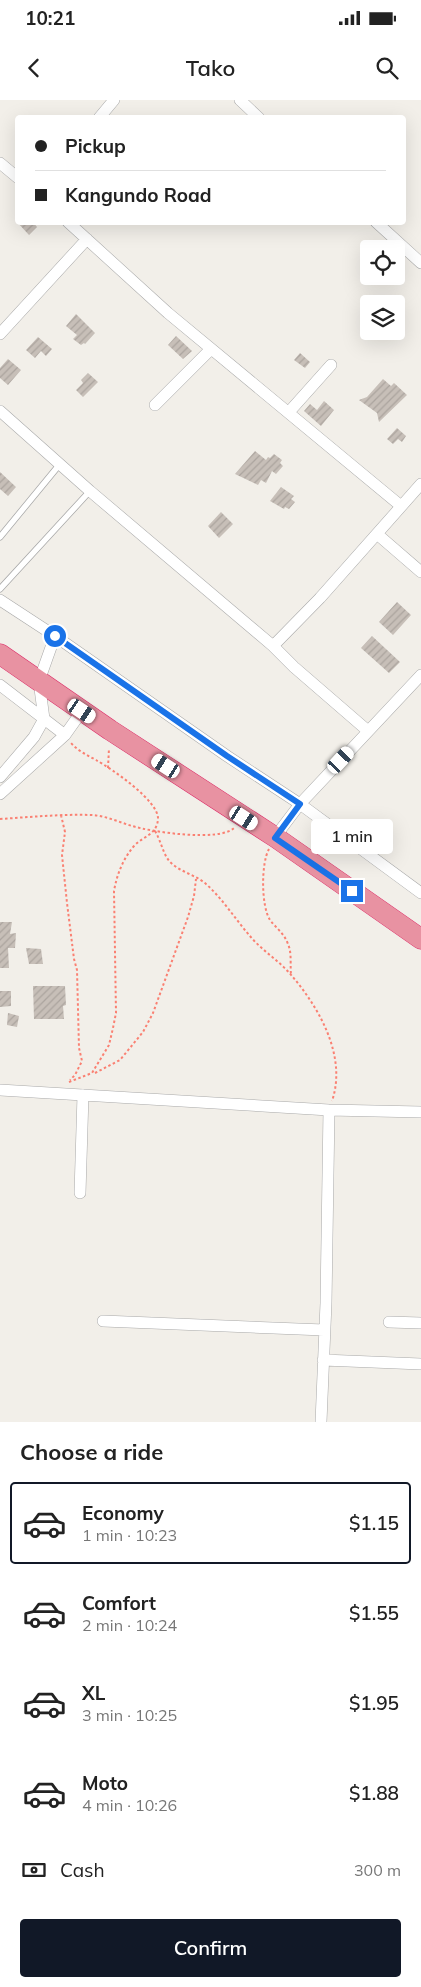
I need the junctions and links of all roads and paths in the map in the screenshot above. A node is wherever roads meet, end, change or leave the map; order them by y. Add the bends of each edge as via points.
1 (114, 100) edge
2 (240, 100) edge
3 (102, 115) edge
4 (256, 115) edge
5 (0, 163) edge
6 (15, 176) edge
7 (71, 225) edge
8 (379, 225) edge
9 (87, 239) junction
10 (421, 263) edge
11 (0, 334) edge
12 (211, 349) junction
13 (331, 365) dead end
14 (156, 405) dead end
15 (0, 411) edge
16 (289, 412) junction
17 (60, 464) junction
18 (421, 484) edge
19 (90, 491) junction
20 (401, 506) junction
21 (377, 534) junction
22 (0, 537) edge
23 (421, 572) edge
24 (0, 589) edge
25 (0, 600) edge
26 (55, 636) junction
27 (273, 646) junction
28 (0, 654) edge
29 (421, 674) edge
30 (39, 681) junction
31 (0, 685) edge
32 (82, 711) junction
33 (44, 719) junction
34 (110, 730) junction
35 (368, 731) junction
36 (65, 735) junction
37 (108, 768) junction
38 (0, 777) edge
39 (0, 794) edge
40 (300, 804) junction
41 (61, 815) junction
42 (244, 818) junction
43 (0, 819) edge
44 (155, 831) junction
45 (275, 838) junction
46 (196, 878) junction
47 (421, 893) edge
48 (421, 939) edge
49 (291, 974) junction
50 (92, 1073) junction
51 (69, 1082) junction
52 (0, 1090) edge
53 (44, 1092) junction
54 (83, 1095) junction
55 (334, 1095) dead end
56 (329, 1110) junction
57 (421, 1112) edge
58 (80, 1193) dead end
59 (103, 1321) dead end
60 (390, 1322) dead end
61 (421, 1324) edge
62 (324, 1330) junction
63 (323, 1360) junction
64 (421, 1364) edge
65 (321, 1422) edge

1 - 3 street
2 - 4 street
5 - 6 street
7 - 9 street
8 - 10 street
9 - 11 street
9 - 12 street
12 - 14 street
12 - 16 street
13 - 16 street
15 - 17 street
16 - 20 street
17 - 19 street
17 - 22 lane
18 - 20 street
19 - 24 lane
19 - 27 street
20 - 21 street
21 - 23 street
21 - 27 street
25 - 26 street
26 - 30 street
26 - 40 street
27 - 35 street
28 - 30 highway
29 - 35 street
30 - 32 highway
30 - 33 street
31 - 33 street
32 - 34 highway
32 - 36 street
33 - 36 street
33 - 38 street via 34,737
34 - 37 path
34 - 42 highway
35 - 40 street
36 - 37 path via 75,747
36 - 39 street
37 - 44 path via 151,804 158,815
40 - 45 street
40 - 47 street
41 - 43 path
41 - 44 path via 104,817
41 - 51 path via 65,832 62,855 77,970 82,1061
42 - 44 path via 230,831 216,834
42 - 45 highway
44 - 46 path via 170,861
44 - 50 path via 136,844 117,874 114,891 116,1013 109,1045
45 - 48 highway
45 - 49 path via 264,858 263,900 268,916 289,946
46 - 49 path via 205,882 252,938
46 - 50 path via 188,917 147,1026 120,1060
49 - 55 path via 324,1025 332,1045 336,1065
50 - 51 path
51 - 53 path
52 - 53 street
53 - 54 street
54 - 56 street
54 - 58 street
56 - 57 street
56 - 62 street
59 - 62 street
60 - 61 street
62 - 63 street
63 - 64 street
63 - 65 street

